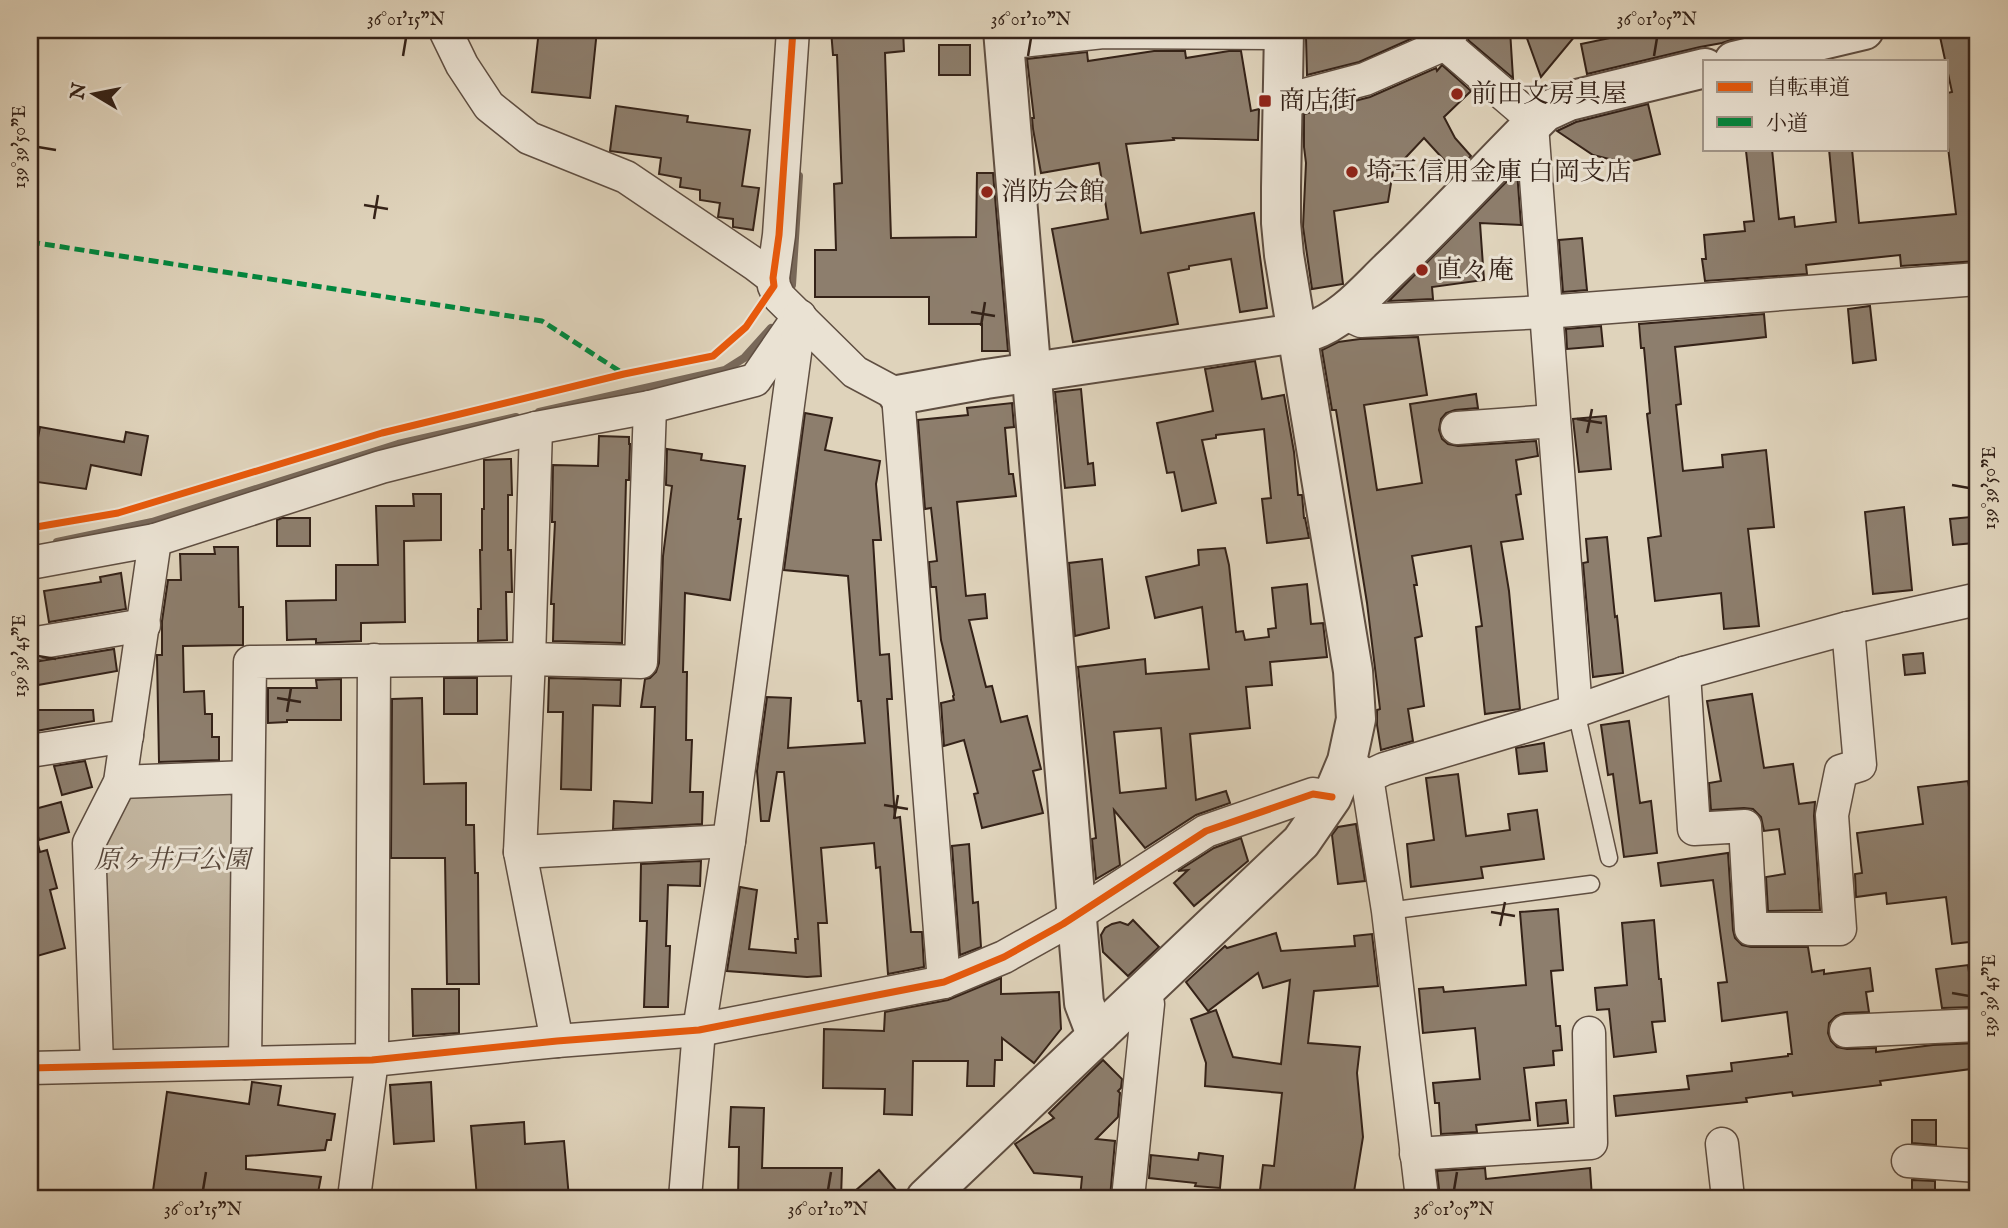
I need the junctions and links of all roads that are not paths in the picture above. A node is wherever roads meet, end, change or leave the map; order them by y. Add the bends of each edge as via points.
1 (445, 30) edge
2 (793, 30) edge
3 (1864, 30) edge
4 (1284, 31) edge
5 (1446, 34) edge
6 (1004, 36) edge
7 (1738, 60) edge
8 (1703, 68) edge
9 (1282, 101) junction
10 (1532, 125) junction
11 (773, 278) junction
12 (1978, 279) edge
13 (1545, 312) junction
14 (1344, 313) junction
15 (800, 316) junction
16 (1296, 333) junction
17 (1033, 373) junction
18 (898, 395) junction
19 (650, 407) junction
20 (1553, 421) junction
21 (536, 428) junction
22 (1457, 428) dead end
23 (155, 540) junction
24 (30, 563) edge
25 (1978, 599) edge
26 (144, 625) junction
27 (1848, 628) junction
28 (30, 644) edge
29 (529, 659) junction
30 (374, 660) junction
31 (1684, 673) junction
32 (1576, 711) junction
33 (127, 736) junction
34 (30, 751) edge
35 (1357, 769) junction
36 (248, 777) junction
37 (120, 782) junction
38 (1332, 797) junction
39 (729, 841) junction
40 (520, 852) junction
41 (1609, 858) dead end
42 (1591, 884) dead end
43 (1388, 911) junction
44 (1077, 916) junction
45 (944, 982) junction
46 (1141, 995) junction
47 (1978, 1026) edge
48 (699, 1030) junction
49 (1846, 1031) dead end
50 (1100, 1033) junction
51 (1589, 1033) dead end
52 (556, 1041) junction
53 (372, 1060) junction
54 (245, 1063) junction
55 (97, 1065) junction
56 (30, 1068) edge
57 (1722, 1144) dead end
58 (1416, 1154) junction
59 (1908, 1161) dead end
60 (1978, 1166) edge
61 (354, 1198) edge
62 (685, 1198) edge
63 (926, 1198) edge
64 (1128, 1198) edge
65 (1422, 1198) edge
66 (1728, 1198) edge

1 - 11 street via 489,106 529,138 626,177
2 - 11 street
3 - 7 street
4 - 6 street
4 - 9 street
5 - 9 street via 1365,79
5 - 10 street
6 - 17 street
8 - 10 street via 1569,101 1545,112
9 - 16 street via 1281,223
10 - 13 street
10 - 14 street
11 - 15 street via 779,296
12 - 13 street
13 - 14 street via 1360,321
13 - 20 street
14 - 16 street via 1323,327
15 - 18 street via 855,372
15 - 19 street via 755,380
15 - 39 street
16 - 17 street
16 - 35 street via 1353,671
17 - 18 street
17 - 44 street
18 - 45 street
19 - 21 street
19 - 29 street via 641,662
20 - 22 street
20 - 32 street
21 - 23 street via 381,467
21 - 29 street
23 - 24 street
23 - 26 street
25 - 27 street
26 - 28 street
26 - 33 street
27 - 31 street
27 - 31 street via 1860,765 1841,771 1832,815 1840,929 1751,929 1745,826 1694,829
29 - 30 street
29 - 40 street
30 - 36 street via 250,662
30 - 53 street
31 - 32 street
32 - 35 street via 1384,769
32 - 41 lane
33 - 34 street
33 - 37 street
35 - 38 street
35 - 43 street
36 - 37 street
36 - 54 street
37 - 55 street via 89,843
38 - 44 street via 1313,794 1206,831
38 - 46 street via 1301,842
39 - 40 street
39 - 48 street
40 - 52 street
42 - 43 lane
43 - 58 street
44 - 45 street via 1004,957
44 - 50 street via 1084,1003
45 - 48 street
46 - 50 street
46 - 64 street via 1148,1004
47 - 49 street
48 - 52 street
48 - 62 street
50 - 63 street
51 - 58 street via 1591,1143
52 - 53 street
53 - 54 street
53 - 61 street
54 - 55 street
55 - 56 street
57 - 66 street
58 - 65 street
59 - 60 street

